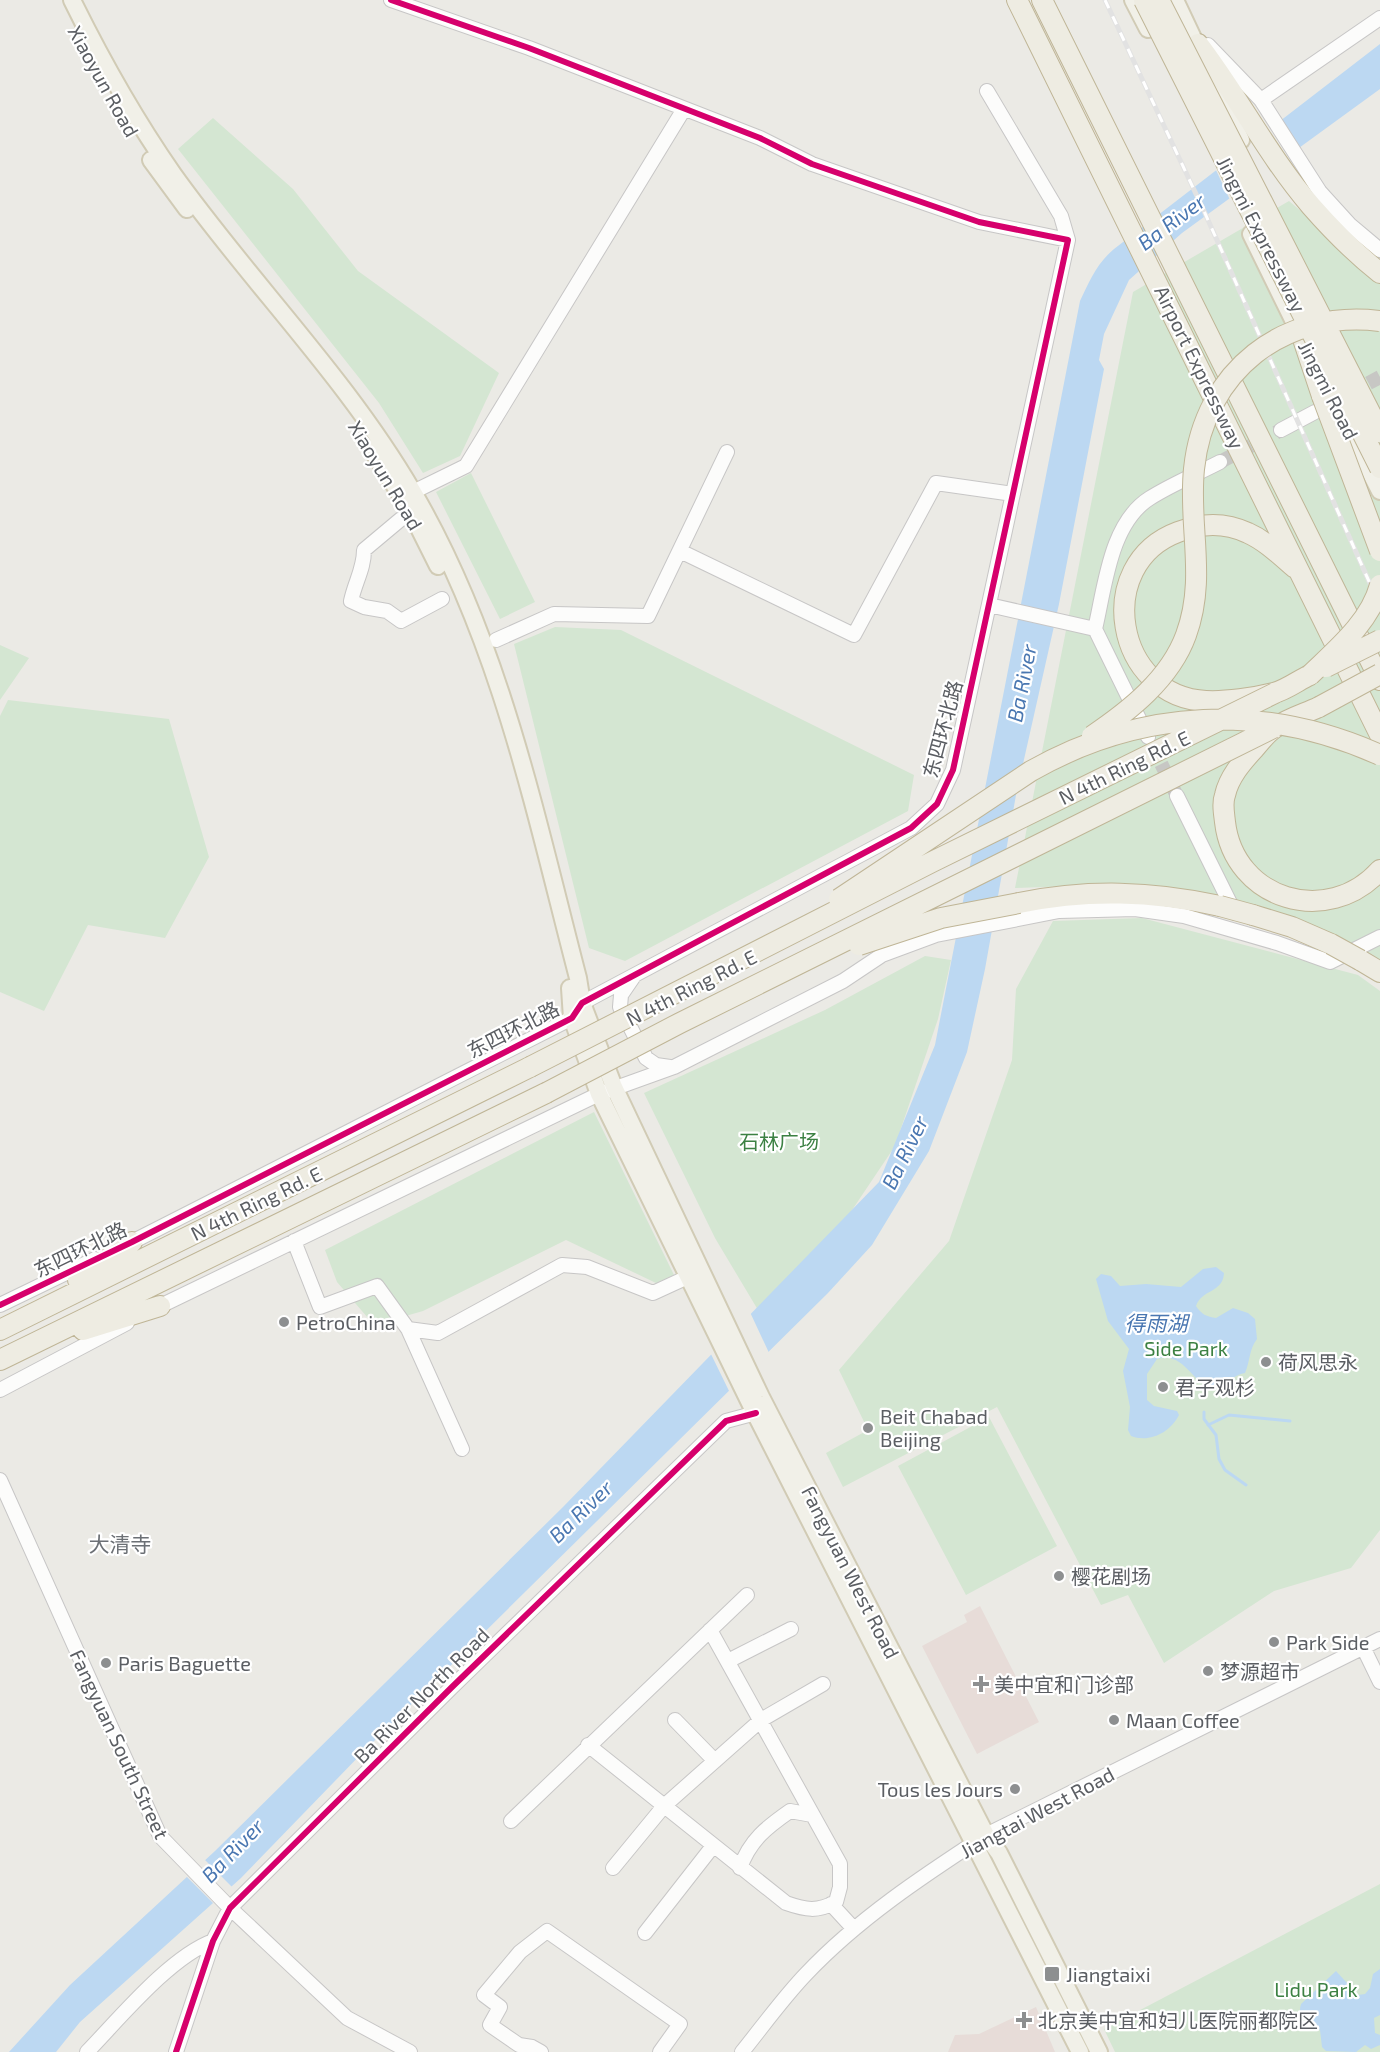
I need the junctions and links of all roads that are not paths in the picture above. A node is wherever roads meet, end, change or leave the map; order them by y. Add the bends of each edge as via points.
1 (60, 0) edge
2 (72, 0) edge
3 (391, 0) edge
4 (1017, 0) edge
5 (1042, 0) edge
6 (1133, 0) edge
7 (1144, 0) edge
8 (1159, 0) edge
9 (422, 5) edge
10 (1179, 7) edge
11 (1380, 18) edge
12 (1198, 44) joint
13 (987, 91) dead end
14 (684, 109) junction
15 (1255, 116) junction
16 (1300, 178) junction
17 (1068, 240) junction
18 (1380, 250) edge
19 (1380, 273) edge
20 (1380, 321) edge
21 (1304, 342) junction
22 (1318, 404) junction
23 (1380, 414) edge
24 (1281, 430) tunnel mouth
25 (1380, 432) edge
26 (727, 452) dead end
27 (1220, 462) tunnel mouth
28 (1380, 468) edge
29 (1380, 491) edge
30 (413, 492) junction
31 (1013, 494) junction
32 (401, 519) dead end
33 (680, 551) junction
34 (1380, 551) edge
35 (1300, 572) junction
36 (1380, 585) edge
37 (442, 599) dead end
38 (989, 605) junction
39 (1095, 629) junction
40 (496, 640) dead end
41 (1380, 640) edge
42 (1380, 674) edge
43 (1310, 675) junction
44 (1380, 680) edge
45 (1380, 690) edge
46 (1275, 693) junction
47 (1319, 707) junction
48 (1273, 728) junction
49 (1380, 735) edge
50 (1148, 737) tunnel mouth
51 (1071, 750) junction
52 (1380, 755) edge
53 (1177, 796) tunnel mouth
54 (1380, 870) edge
55 (1017, 911) junction
56 (1249, 924) junction
57 (1380, 937) edge
58 (759, 953) junction
59 (804, 962) junction
60 (637, 972) junction
61 (1380, 972) edge
62 (582, 1003) junction
63 (572, 1018) junction
64 (674, 1067) junction
65 (607, 1090) junction
66 (294, 1241) junction
67 (132, 1242) junction
68 (690, 1276) junction
69 (0, 1305) edge
70 (160, 1306) junction
71 (28, 1316) junction
72 (720, 1322) junction
73 (408, 1329) junction
74 (0, 1330) edge
75 (21, 1350) junction
76 (0, 1360) edge
77 (0, 1390) edge
78 (756, 1405) junction
79 (462, 1449) dead end
80 (0, 1480) edge
81 (747, 1595) dead end
82 (791, 1629) dead end
83 (710, 1630) junction
84 (1380, 1639) edge
85 (1363, 1647) junction
86 (728, 1661) junction
87 (1380, 1682) edge
88 (823, 1684) dead end
89 (675, 1720) dead end
90 (761, 1720) junction
91 (588, 1745) junction
92 (715, 1761) junction
93 (664, 1806) junction
94 (812, 1815) junction
95 (511, 1821) dead end
96 (981, 1839) junction
97 (713, 1846) junction
98 (613, 1868) dead end
99 (740, 1868) junction
100 (831, 1904) junction
101 (227, 1905) junction
102 (854, 1929) junction
103 (645, 1933) dead end
104 (213, 1941) junction
105 (87, 2052) edge
106 (176, 2052) edge
107 (410, 2052) edge
108 (541, 2052) edge
109 (660, 2052) edge
110 (742, 2052) edge
111 (1080, 2052) edge
112 (1099, 2052) edge

1 - 63 main road, Xiaoyun Road via 124,121 164,181 346,411 410,510 441,571 491,691 569,984
2 - 30 main road, Xiaoyun Road via 114,83 175,176 343,390
3 - 9 street
4 - 35 highway, Airport Expressway
5 - 44 highway, Airport Expressway
6 - 21 main road, Jingmi Road
7 - 28 highway, Jingmi Expressway, bridge
8 - 25 highway, Jingmi Expressway, bridge
9 - 14 street
10 - 12 main road
10 - 15 street
11 - 15 street
12 - 15 highway
13 - 17 street via 1061,216
14 - 17 street via 760,138 812,164 978,222
14 - 30 street via 466,466
15 - 16 highway
15 - 23 main road, Jingmi Road via 1276,214
16 - 18 street
16 - 19 highway via 1338,235
17 - 31 street, 东四环北路
20 - 51 highway, bridge via 1345,318 1283,334 1254,352 1231,376 1207,416 1197,450 1193,490 1197,592 1186,637 1153,687 1102,730
21 - 22 highway
21 - 29 main road, Jingmi Road
22 - 24 street
22 - 34 highway, bridge
26 - 33 street
27 - 39 street via 1148,499 1128,520 1113,557
30 - 62 main road, Xiaoyun Road via 459,584 503,698
31 - 33 street via 936,483 854,635
31 - 38 street, 东四环北路
32 - 37 street via 364,550 364,564 351,601 387,611 401,621
33 - 40 street via 648,616 554,614
35 - 46 highway, bridge via 1249,533 1223,525 1203,525 1169,535 1154,545 1142,559 1124,598 1128,642 1137,661 1166,688 1206,701
35 - 49 highway, Airport Expressway
36 - 43 highway, bridge via 1357,629
38 - 39 street
38 - 60 street, 东四环北路 via 953,770 937,804 911,828
39 - 50 street
41 - 43 highway, N 4th Ring Rd. E, bridge
42 - 47 highway, N 4th Ring Rd. E, bridge
43 - 46 highway, N 4th Ring Rd. E
45 - 47 highway, bridge
46 - 58 highway, N 4th Ring Rd. E, bridge via 932,862
47 - 48 highway, N 4th Ring Rd. E, bridge
48 - 54 highway via 1232,775 1224,796 1227,833 1242,866 1285,897 1300,902 1324,902 1344,896 1371,881
48 - 59 highway, N 4th Ring Rd. E, bridge
51 - 52 highway, bridge via 1150,725 1213,718 1290,725 1334,736
51 - 58 highway, bridge via 997,792
53 - 56 street
55 - 56 street via 1135,909
55 - 56 highway, bridge via 1058,895 1123,892 1220,906
55 - 59 highway, bridge via 941,918
55 - 64 street via 882,955 843,981
56 - 57 street via 1330,962
56 - 61 highway, bridge via 1292,927
58 - 71 highway, N 4th Ring Rd. E, bridge
59 - 75 highway, N 4th Ring Rd. E, bridge
60 - 62 street, 东四环北路
60 - 64 street via 621,995 620,1007 646,1058 656,1065
62 - 63 street, 东四环北路
62 - 65 main road, Xiaoyun Road
63 - 65 main road, Xiaoyun Road
63 - 67 street, 东四环北路
64 - 65 street
65 - 66 street
65 - 68 main road, Fangyuan West Road
65 - 72 main road, Fangyuan West Road
66 - 70 street
66 - 73 street via 320,1307 377,1287
67 - 69 street, 东四环北路
67 - 71 highway
68 - 72 main road, Fangyuan West Road
68 - 73 street via 653,1293 587,1267 562,1265 438,1333
70 - 75 highway
70 - 77 street
71 - 74 highway, N 4th Ring Rd. E
72 - 78 main road, Fangyuan West Road
73 - 79 street
75 - 76 highway, N 4th Ring Rd. E
78 - 96 main road, Fangyuan West Road
78 - 101 street, Ba River North Road via 726,1421
80 - 101 street, Fangyuan South Street via 159,1836
81 - 83 street
82 - 86 street
83 - 86 street
83 - 91 street
84 - 85 street, Jiangtai West Road
85 - 87 street
85 - 96 street, Jiangtai West Road
86 - 90 street
88 - 90 street
89 - 92 street
90 - 92 street
90 - 94 street
91 - 93 street
91 - 95 street
92 - 93 street
93 - 97 street
93 - 98 street
94 - 99 street via 790,1811 762,1830
94 - 100 street via 840,1864 840,1887 836,1902
96 - 102 street, Jiangtai West Road
96 - 111 main road, Fangyuan West Road
96 - 112 main road, Fangyuan West Road via 999,1853
97 - 99 street
97 - 103 street
99 - 100 street via 786,1902 804,1910 820,1910
100 - 102 street
101 - 104 street, Ba River North Road
101 - 107 street, Fangyuan South Street via 347,2018
102 - 110 street, Jiangtai West Road via 806,1974
104 - 105 street via 195,1948
104 - 106 street, Ba River North Road
108 - 109 street via 519,2045 490,2025 500,2007 484,1995 520,1952 547,1931 680,2024

